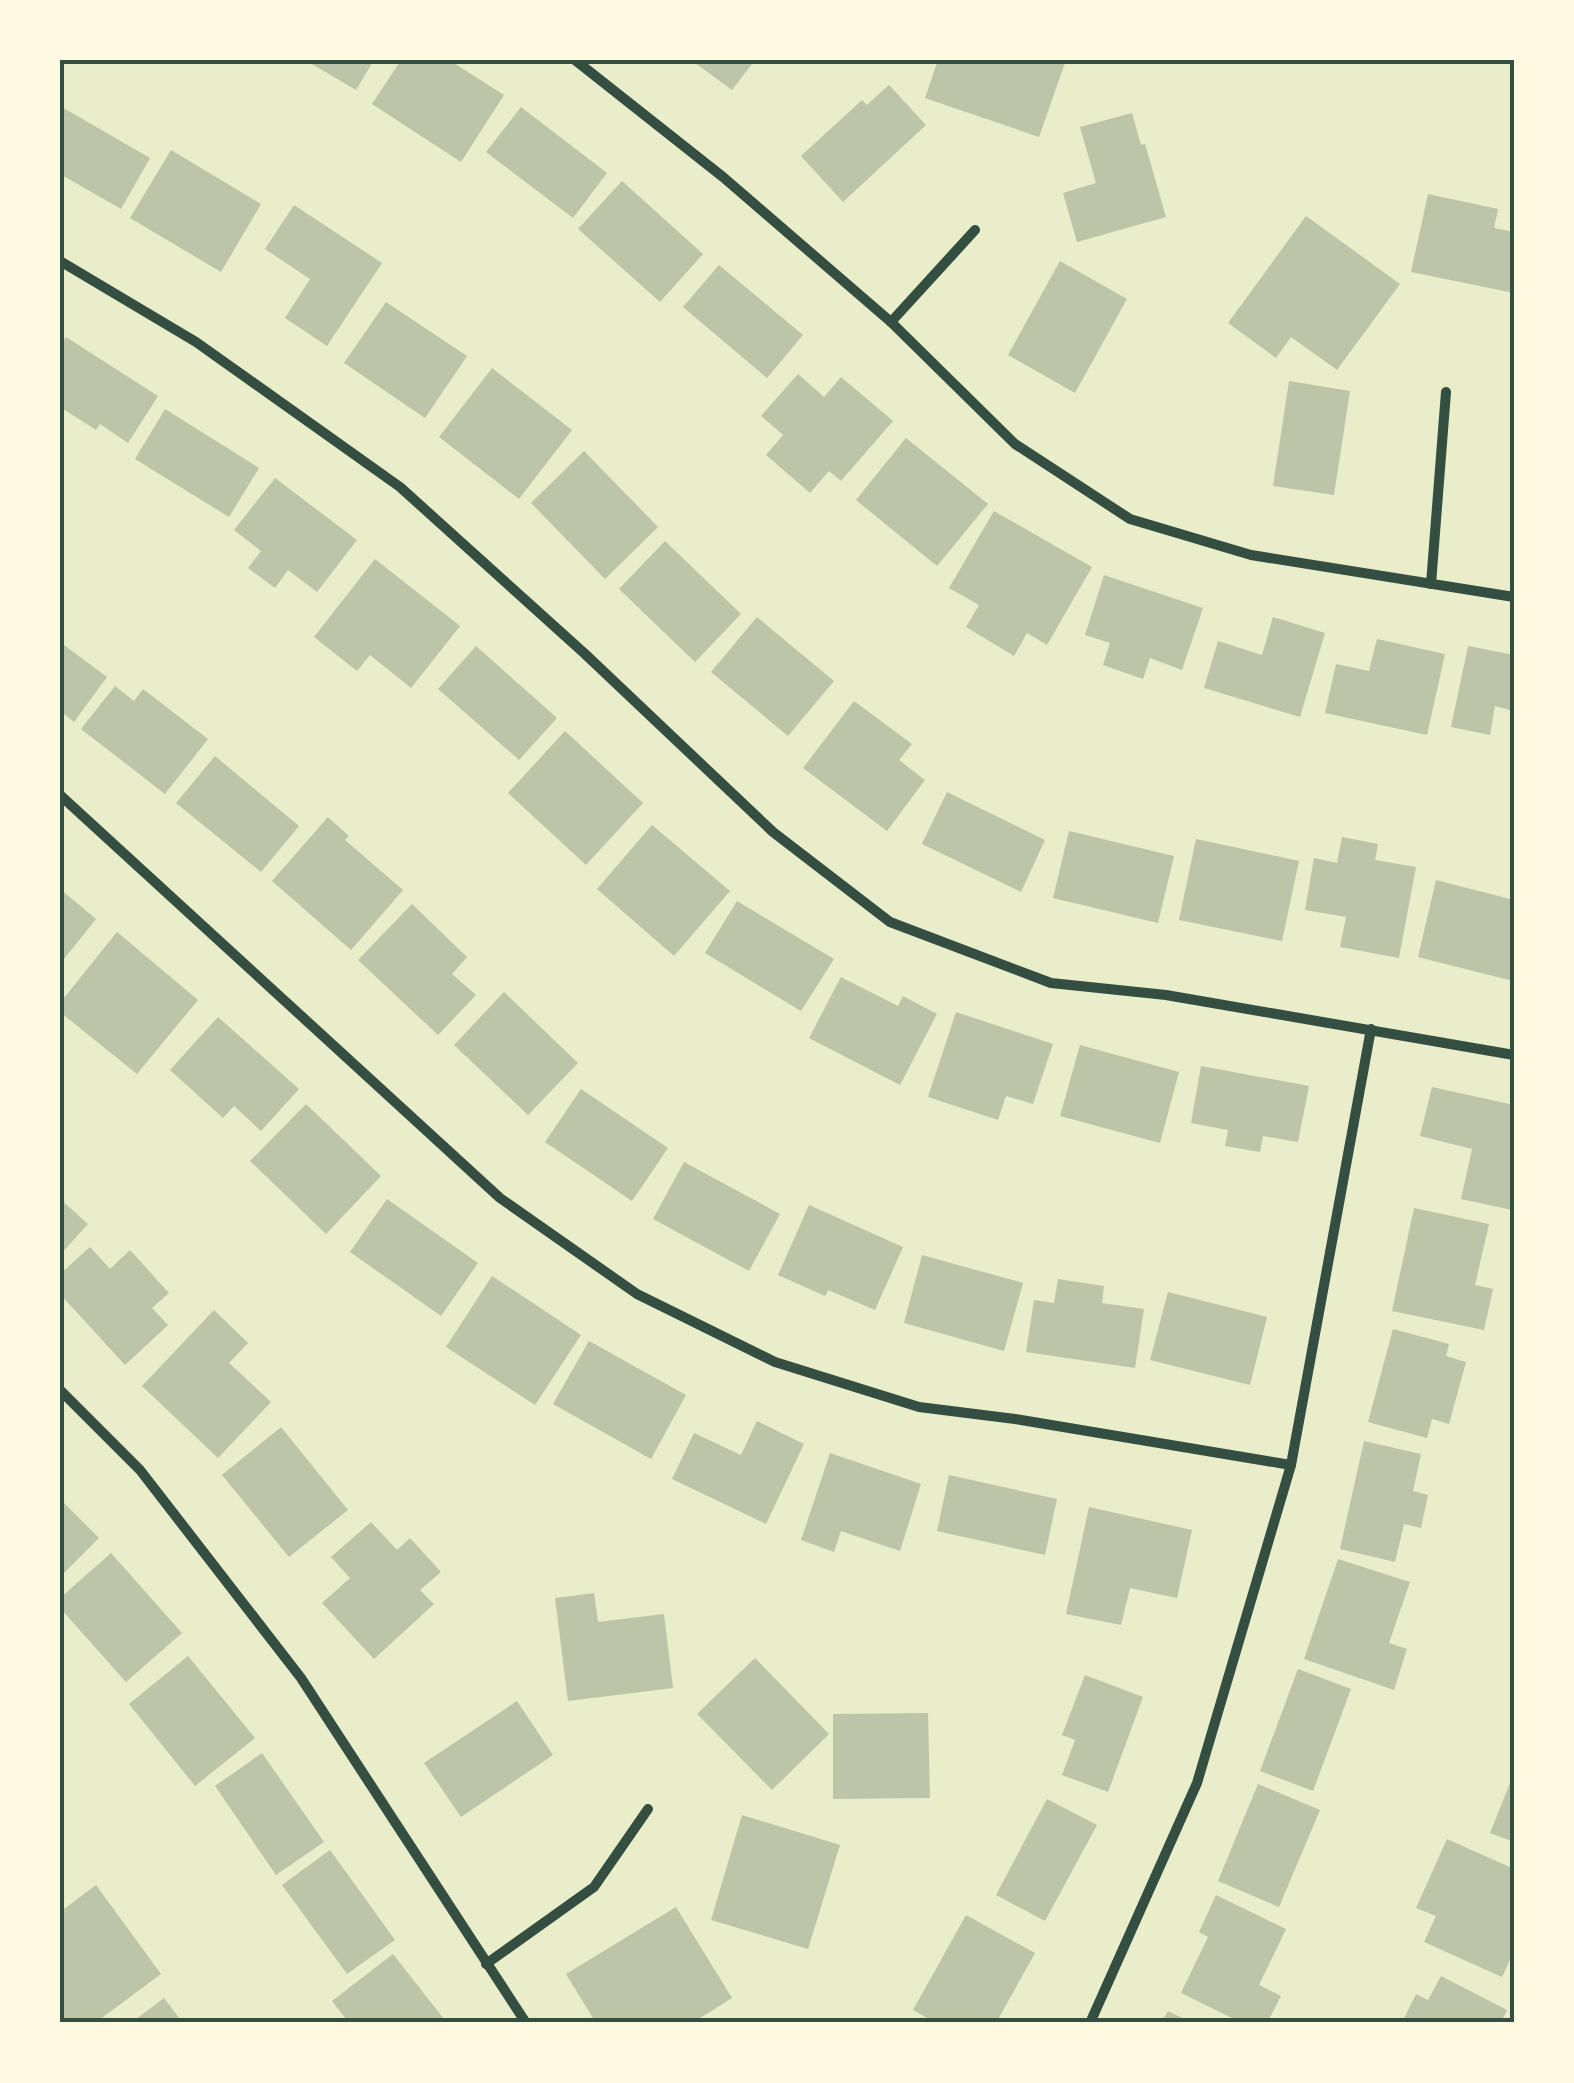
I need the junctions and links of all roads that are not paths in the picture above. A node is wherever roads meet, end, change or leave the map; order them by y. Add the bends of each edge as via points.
1 (575, 60) edge
2 (975, 230) dead end
3 (60, 261) edge
4 (891, 322) junction
5 (1446, 392) dead end
6 (1431, 584) junction
7 (1514, 598) edge
8 (60, 794) edge
9 (1371, 1029) junction
10 (1514, 1055) edge
11 (60, 1390) edge
12 (1291, 1465) junction
13 (648, 1810) dead end
14 (486, 1964) junction
15 (526, 2023) edge
16 (1090, 2023) edge

1 - 4 street
2 - 4 street
3 - 9 street via 196,342 400,488 773,832 890,922 1051,984 1166,995
4 - 6 street via 1015,444 1130,518 1252,555
5 - 6 street
6 - 7 street
8 - 12 street via 500,1198 636,1294 775,1362 919,1407
9 - 10 street
9 - 12 street
11 - 14 street via 140,1470 301,1678
12 - 16 street via 1196,1783
13 - 14 street via 594,1887
14 - 15 street

